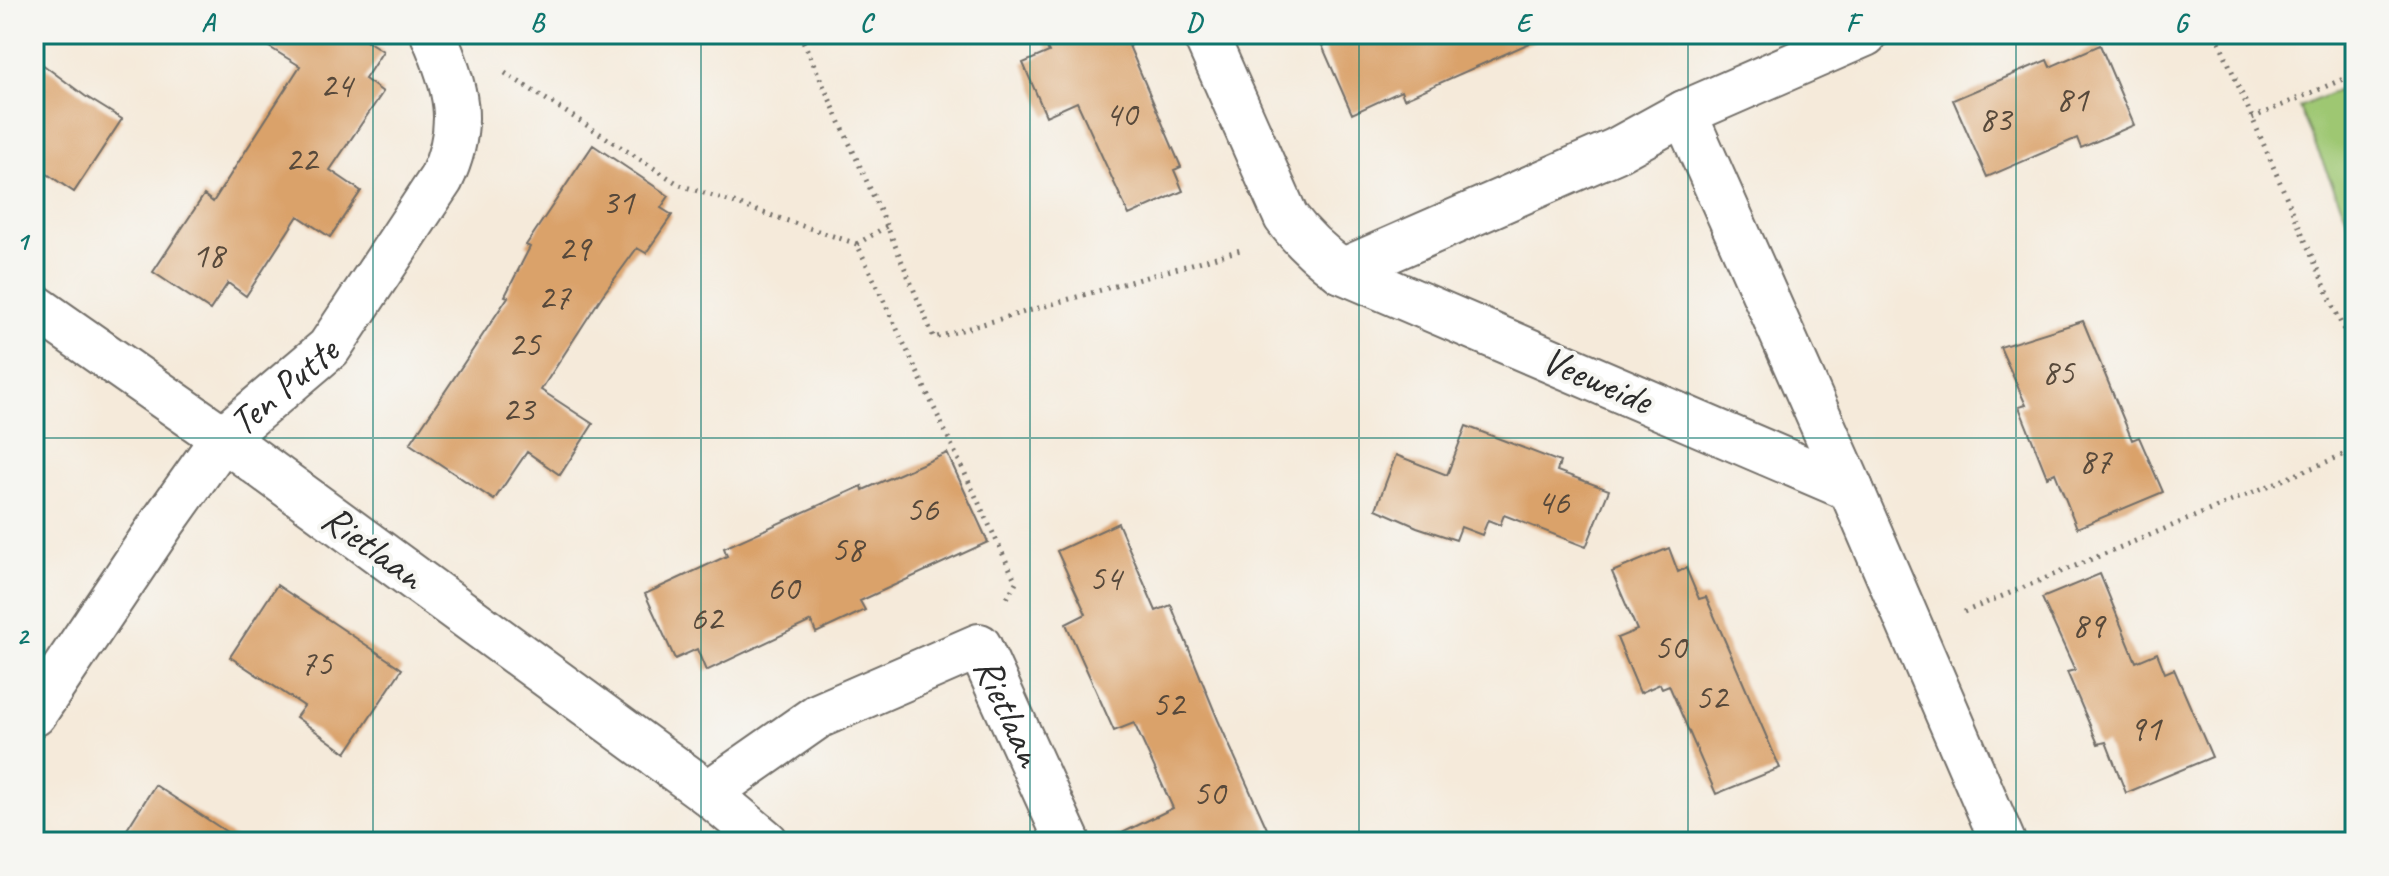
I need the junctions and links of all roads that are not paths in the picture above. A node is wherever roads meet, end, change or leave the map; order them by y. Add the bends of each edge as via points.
1 (1205, 34) edge
2 (1865, 34) edge
3 (439, 49) edge
4 (1684, 113) junction
5 (1342, 271) junction
6 (34, 306) edge
7 (223, 438) junction
8 (1851, 489) junction
9 (34, 714) edge
10 (708, 793) junction
11 (766, 842) edge
12 (1068, 842) edge
13 (2003, 842) edge

1 - 5 street, Veeweide via 1286,217
2 - 4 street
3 - 7 street, Ten Putte via 456,105 457,128 441,179 329,348
4 - 5 street via 1615,151
4 - 8 street
5 - 8 street, Veeweide
6 - 7 street, Rietlaan
7 - 9 street, Ten Putte
7 - 10 street, Rietlaan
8 - 13 street
10 - 11 street, Rietlaan
10 - 12 street, Rietlaan via 818,716 979,646

